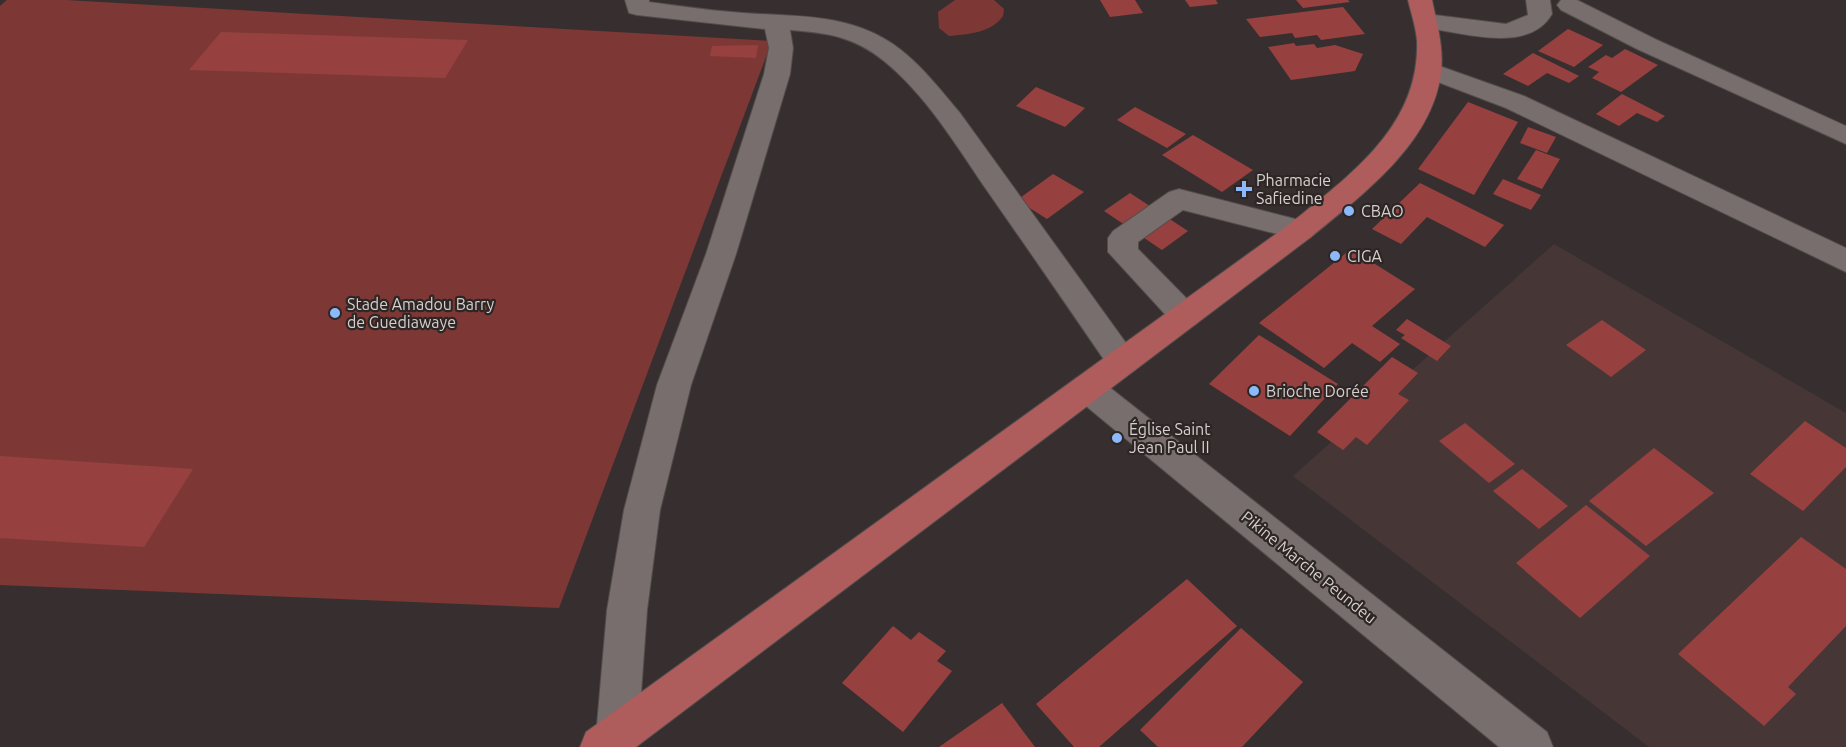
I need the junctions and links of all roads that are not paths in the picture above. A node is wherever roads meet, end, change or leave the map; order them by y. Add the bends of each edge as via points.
1 (611, 0) edge
2 (1613, 0) edge
3 (1540, 2) edge
4 (637, 4) edge
5 (1569, 5) junction
6 (1423, 10) edge
7 (774, 22) junction
8 (1431, 71) junction
9 (1846, 136) edge
10 (1301, 230) junction
11 (1846, 261) edge
12 (1185, 316) junction
13 (1123, 361) junction
14 (1086, 388) junction
15 (609, 741) edge
16 (1532, 747) edge

1 - 4 street
2 - 5 street
3 - 5 street
3 - 6 street via 1540,16 1531,26 1506,31
4 - 7 street
5 - 9 street
6 - 8 main road
7 - 13 street via 835,26 867,39 892,55 919,81 951,119
7 - 15 street via 782,46 777,74 721,254 674,385 642,510
8 - 10 main road via 1415,114 1395,144 1370,172
8 - 11 street via 1515,102
10 - 12 main road
10 - 12 street via 1179,198 1123,238 1123,252
12 - 13 main road
13 - 14 main road
14 - 15 main road
14 - 16 street, Pikine Marche Peundeu

